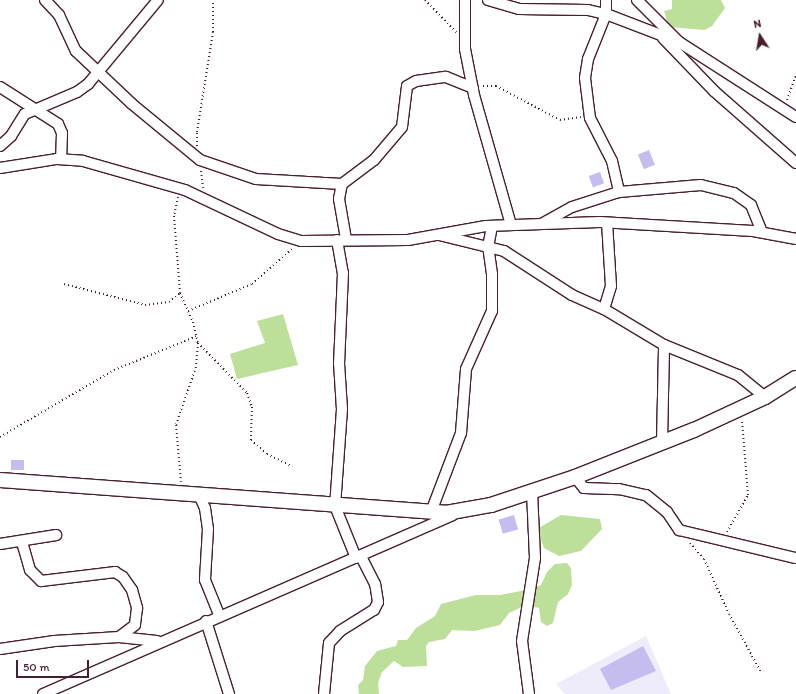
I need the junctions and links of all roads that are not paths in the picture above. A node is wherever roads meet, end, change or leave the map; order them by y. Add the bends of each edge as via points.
1 (45, 0) edge
2 (158, 0) edge
3 (465, 0) edge
4 (488, 0) edge
5 (606, 0) edge
6 (637, 0) edge
7 (606, 14) junction
8 (663, 38) junction
9 (679, 42) junction
10 (97, 72) junction
11 (0, 87) edge
12 (472, 88) junction
13 (33, 109) junction
14 (796, 117) edge
15 (0, 146) edge
16 (61, 159) junction
17 (796, 163) edge
18 (0, 168) edge
19 (342, 184) junction
20 (619, 192) junction
21 (607, 223) junction
22 (541, 224) junction
23 (511, 225) junction
24 (492, 226) junction
25 (762, 232) junction
26 (439, 235) junction
27 (341, 239) junction
28 (796, 239) edge
29 (488, 247) junction
30 (604, 309) junction
31 (664, 345) junction
32 (796, 378) edge
33 (765, 397) junction
34 (662, 442) junction
35 (575, 477) junction
36 (0, 480) edge
37 (532, 493) junction
38 (200, 497) junction
39 (335, 506) junction
40 (462, 511) junction
41 (431, 512) junction
42 (56, 535) dead end
43 (22, 542) junction
44 (0, 544) edge
45 (359, 557) junction
46 (796, 558) edge
47 (219, 615) junction
48 (206, 621) junction
49 (118, 637) junction
50 (159, 642) junction
51 (0, 649) edge
52 (43, 694) edge
53 (230, 694) edge
54 (324, 694) edge
55 (529, 694) edge

1 - 10 street via 59,15 72,46
2 - 10 street
3 - 12 street via 465,49
4 - 7 street via 519,9 588,10
5 - 7 street
6 - 9 street
7 - 8 street
7 - 20 street via 585,68 590,115 597,135 612,161
8 - 9 street
8 - 17 street via 714,91
9 - 14 street
10 - 13 street via 77,92
10 - 19 street via 200,160 256,179
11 - 13 street
12 - 19 street via 465,88 452,77 411,83 405,91 404,121 398,133 374,160
12 - 23 street
13 - 15 street
13 - 16 street via 58,124 62,133
16 - 18 street
16 - 27 street via 83,161 180,189 282,236 301,241
19 - 27 street via 339,199
20 - 22 street via 572,207
20 - 25 street via 701,185 734,193 751,205
21 - 22 street
21 - 25 street
21 - 30 street via 611,286
22 - 23 street
23 - 24 street
24 - 26 street
24 - 29 street
25 - 28 street
26 - 27 street via 408,240
26 - 29 street
27 - 39 street via 343,273 339,363 342,409
29 - 30 street via 504,251 572,295
29 - 41 street via 493,285 492,311 466,369 461,433
30 - 31 street
31 - 33 street via 729,370
31 - 34 street
32 - 33 street
33 - 34 street
34 - 35 street
35 - 37 street
35 - 46 street via 584,488 619,489 646,496 667,512 679,530
36 - 38 street
37 - 40 street
37 - 55 street via 535,558 522,641
38 - 39 street
38 - 47 street via 206,508 208,529 205,580
39 - 41 street
39 - 45 street
40 - 41 street
40 - 45 street
42 - 43 street
43 - 44 street
43 - 49 street via 30,570 41,581 115,572 123,577 132,590 137,608 135,625
45 - 47 street
45 - 54 street via 375,584 378,602 374,610 340,631 329,643
47 - 48 street
48 - 50 street
48 - 53 street
49 - 50 street
49 - 51 street via 54,641
50 - 52 street

